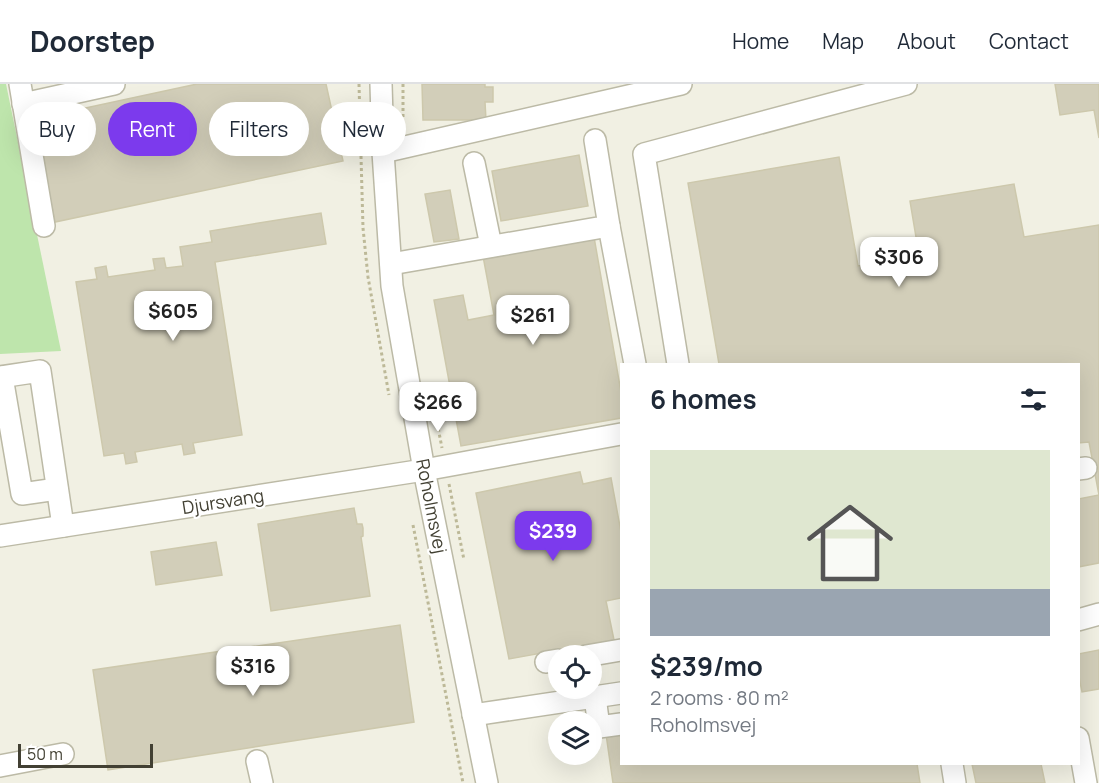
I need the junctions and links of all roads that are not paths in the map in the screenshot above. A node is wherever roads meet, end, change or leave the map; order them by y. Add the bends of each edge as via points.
1 (114, 84) edge
2 (381, 84) edge
3 (681, 84) edge
4 (906, 84) edge
5 (21, 94) edge
6 (381, 102) edge
7 (595, 140) dead end
8 (406, 147) edge
9 (382, 156) edge
10 (474, 163) dead end
11 (44, 226) dead end
12 (609, 226) junction
13 (491, 246) junction
14 (391, 264) junction
15 (635, 363) edge
16 (678, 363) edge
17 (1, 377) edge
18 (620, 434) edge
19 (424, 470) junction
20 (57, 489) junction
21 (63, 526) junction
22 (0, 536) edge
23 (1099, 614) edge
24 (1080, 619) edge
25 (620, 650) edge
26 (602, 653) edge
27 (620, 693) edge
28 (602, 696) edge
29 (581, 699) edge
30 (595, 699) edge
31 (473, 715) junction
32 (620, 724) edge
33 (1080, 749) edge
34 (63, 754) dead end
35 (257, 761) dead end
36 (952, 765) edge
37 (0, 766) edge
38 (262, 783) edge
39 (487, 783) edge
40 (955, 783) edge
41 (1086, 783) edge

1 - 5 street
2 - 6 street, Roholmsvej
3 - 8 street
4 - 16 street via 644,154
5 - 11 street
7 - 12 street
9 - 14 street, Roholmsvej
10 - 13 street
12 - 13 street
12 - 15 street
13 - 14 street
14 - 19 street, Roholmsvej
17 - 20 street via 22,494
17 - 20 street via 40,371
18 - 19 street, Djursvang
19 - 21 street, Djursvang
19 - 31 street, Roholmsvej
20 - 21 street
21 - 22 street, Djursvang
23 - 24 street
25 - 26 street
27 - 28 street
29 - 31 street
30 - 32 street via 599,727
31 - 39 street, Roholmsvej
33 - 41 street
34 - 37 street
35 - 38 street
36 - 40 street

